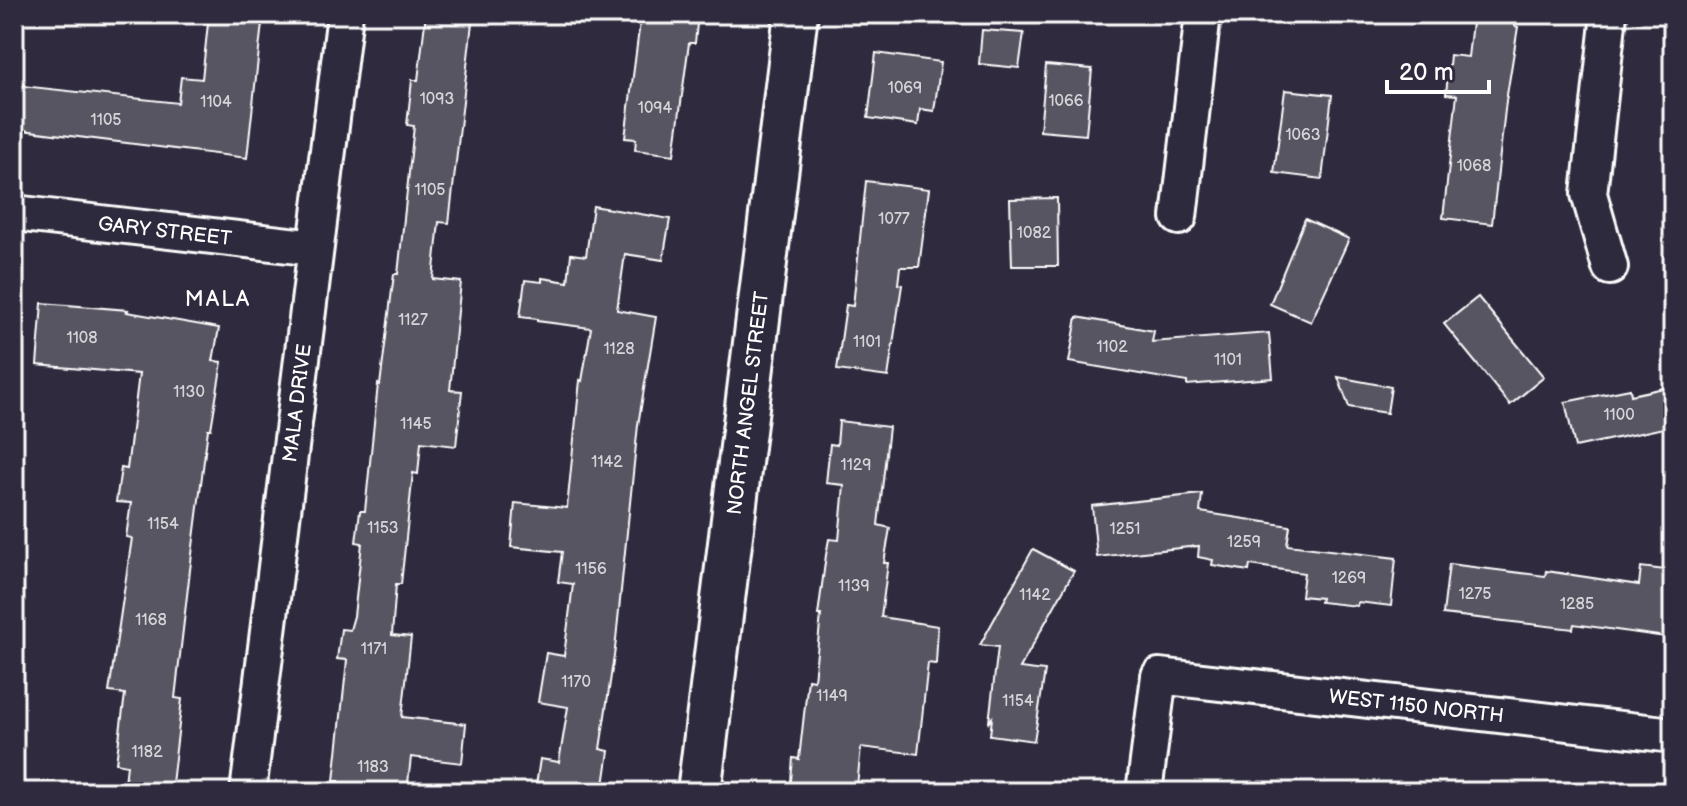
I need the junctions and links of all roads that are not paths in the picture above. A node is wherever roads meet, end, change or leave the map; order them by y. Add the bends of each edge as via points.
1 (345, 14) edge
2 (796, 14) edge
3 (1203, 14) edge
4 (1609, 14) edge
5 (14, 213) edge
6 (1179, 217) dead end
7 (315, 248) junction
8 (1610, 267) dead end
9 (1673, 735) edge
10 (248, 792) edge
11 (699, 792) edge
12 (1144, 792) edge

1 - 7 street, MALA DRIVE
2 - 11 street, NORTH ANGEL STREET
3 - 6 street
4 - 8 street via 1589,194
5 - 7 street, GARY STREET
7 - 10 street, MALA DRIVE
9 - 12 street, WEST 1150 NORTH via 1159,676

